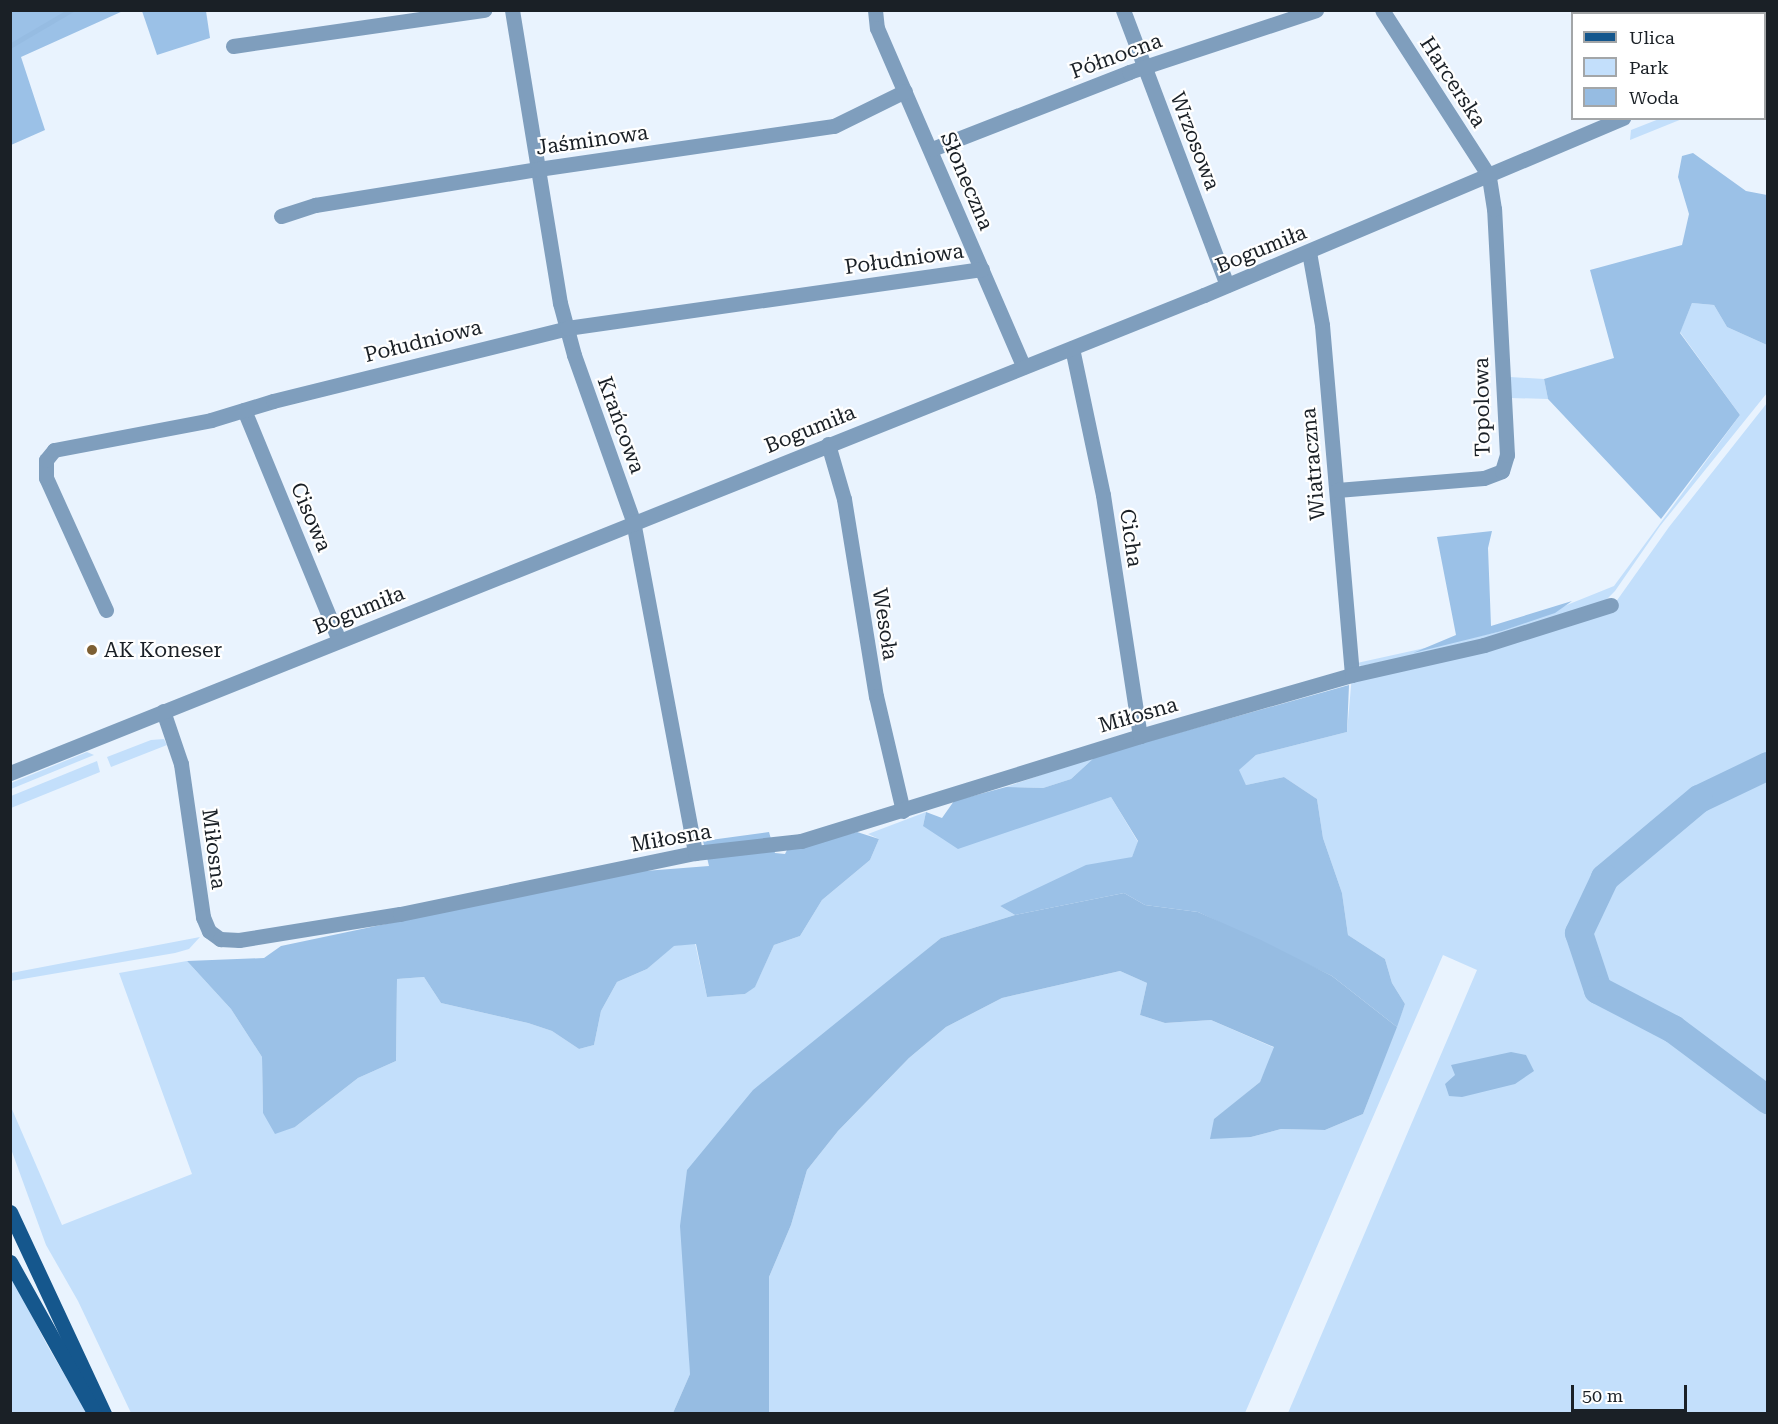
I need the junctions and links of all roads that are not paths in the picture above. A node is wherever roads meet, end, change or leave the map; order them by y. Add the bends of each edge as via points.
1 (484, 10) edge
2 (512, 10) edge
3 (875, 10) edge
4 (1123, 10) edge
5 (1316, 10) edge
6 (1382, 10) edge
7 (233, 46) dead end
8 (1145, 67) junction
9 (905, 92) junction
10 (1618, 120) edge
11 (932, 149) junction
12 (538, 169) junction
13 (1489, 176) junction
14 (281, 216) dead end
15 (1309, 252) junction
16 (982, 269) junction
17 (1227, 285) junction
18 (567, 328) junction
19 (1072, 348) junction
20 (1024, 367) junction
21 (244, 410) junction
22 (828, 444) junction
23 (1337, 490) junction
24 (633, 522) junction
25 (1611, 605) dead end
26 (106, 610) dead end
27 (339, 640) junction
28 (1352, 675) junction
29 (164, 711) junction
30 (1140, 736) junction
31 (10, 773) edge
32 (903, 811) junction
33 (695, 853) junction
34 (10, 1212) edge
35 (10, 1262) edge
36 (95, 1413) edge
37 (104, 1413) edge

1 - 7 street
2 - 12 street, Krańcowa
3 - 9 street, Słoneczna via 877,28
4 - 8 street, Wrzosowa
5 - 8 street, Północna
6 - 13 street, Harcerska
8 - 11 street, Północna
8 - 17 street, Wrzosowa
9 - 11 street, Słoneczna
9 - 12 street, Jaśminowa via 834,126
10 - 13 street, Bogumiła
11 - 16 street, Słoneczna
12 - 14 street, Jaśminowa via 315,205
12 - 18 street, Krańcowa
13 - 15 street, Bogumiła
13 - 23 street, Topolowa via 1494,209 1506,463 1502,471 1484,478
15 - 17 street, Bogumiła
15 - 23 street, Wiatraczna via 1322,325
16 - 18 street, Południowa
16 - 20 street, Słoneczna
17 - 19 street, Bogumiła
18 - 21 street, Południowa
18 - 24 street, Krańcowa
19 - 20 street, Bogumiła
19 - 30 street, Cicha via 1104,495
20 - 22 street, Bogumiła
21 - 26 street, Południowa via 50,453 46,478
21 - 27 street, Cisowa
22 - 24 street, Bogumiła
22 - 32 street, Wesoła via 844,499 876,696
23 - 28 street, Wiatraczna
24 - 27 street, Bogumiła
24 - 33 street, Krańcowa
25 - 28 street, Miłosna via 1484,645
27 - 29 street, Bogumiła
28 - 30 street, Miłosna
29 - 31 street, Bogumiła
29 - 33 street, Miłosna via 181,764 203,917 209,931 220,939 259,938 400,914
30 - 32 street, Miłosna
32 - 33 street, Miłosna via 801,841
34 - 37 main road
35 - 36 main road

